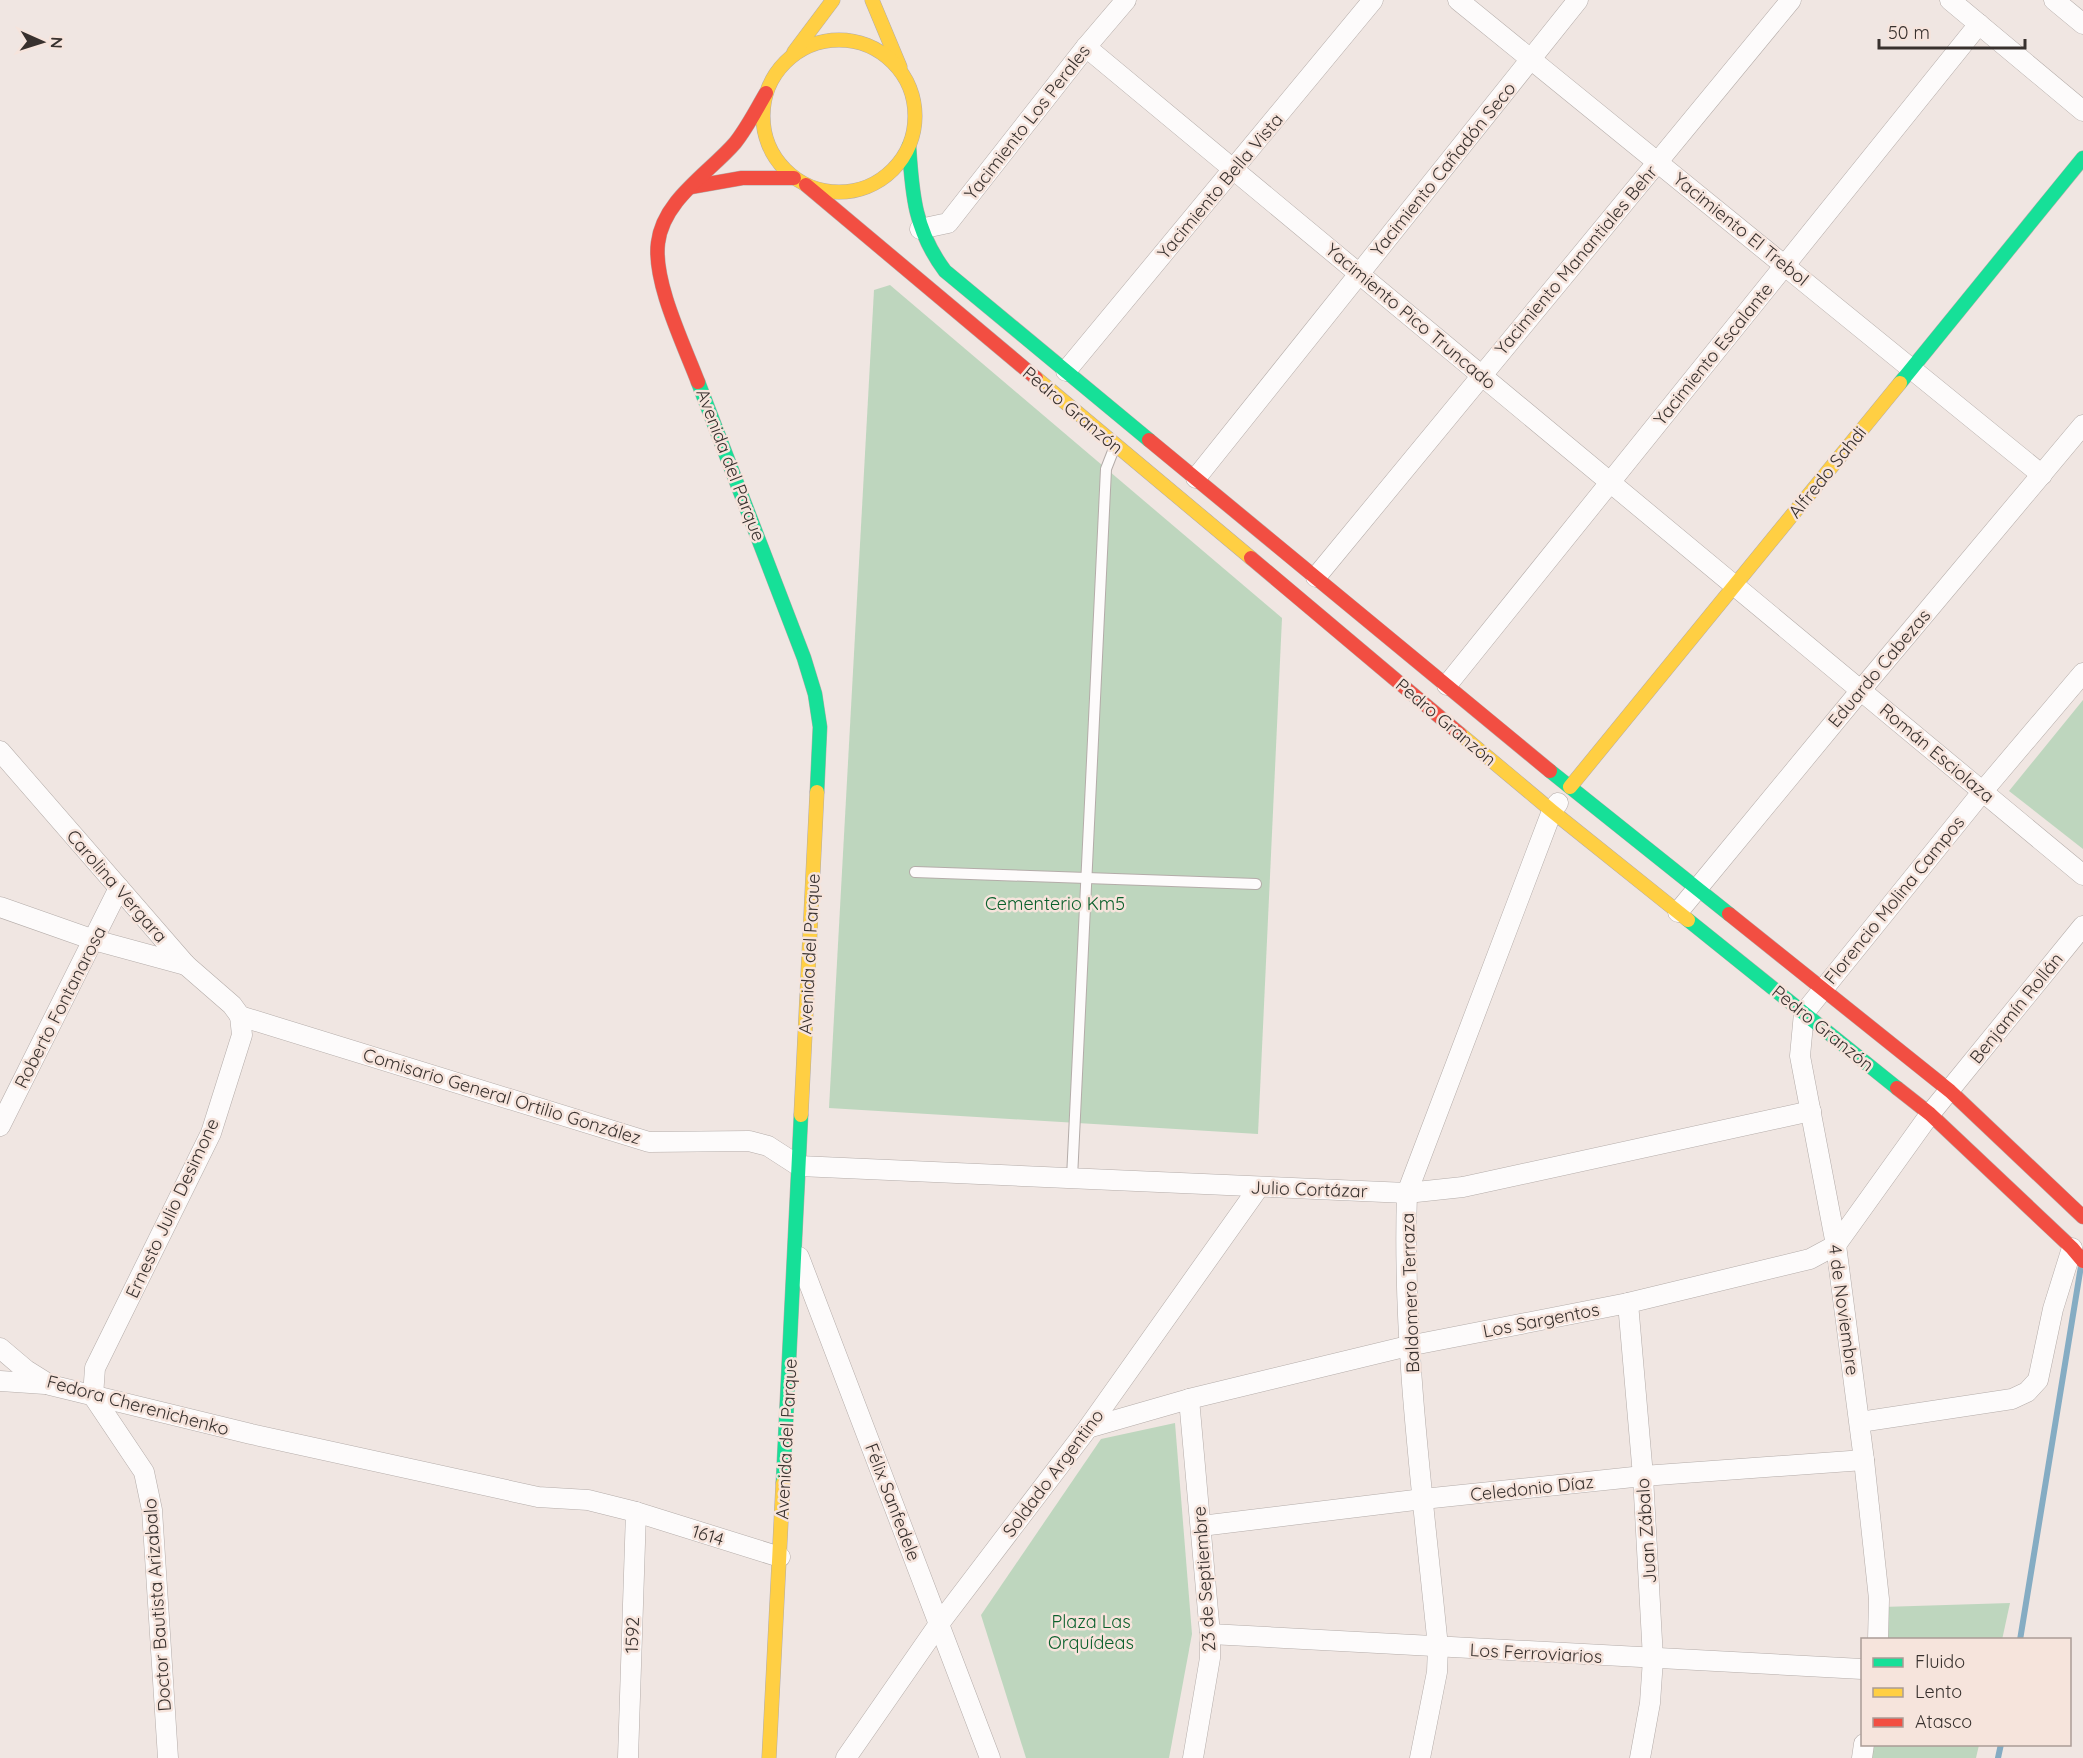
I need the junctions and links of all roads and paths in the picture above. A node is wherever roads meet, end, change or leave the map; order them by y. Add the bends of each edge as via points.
1 (832, 0) edge
2 (872, 0) edge
3 (1126, 0) edge
4 (1373, 0) edge
5 (1458, 0) edge
6 (1578, 0) edge
7 (1791, 0) edge
8 (1950, 0) edge
9 (2054, 0) edge
10 (1979, 24) junction
11 (2083, 24) edge
12 (1086, 47) junction
13 (788, 59) junction
14 (1531, 59) junction
15 (905, 79) junction
16 (766, 93) junction
17 (2083, 111) edge
18 (909, 146) junction
19 (2083, 158) edge
20 (1658, 162) junction
21 (1233, 169) junction
22 (800, 182) junction
23 (691, 187) junction
24 (920, 229) junction
25 (1785, 265) junction
26 (1359, 274) junction
27 (1912, 368) junction
28 (1066, 371) junction
29 (1482, 375) junction
30 (2082, 430) edge
31 (1124, 436) junction
32 (2042, 475) junction
33 (1196, 478) junction
34 (1610, 482) junction
35 (1316, 577) junction
36 (1735, 585) junction
37 (1391, 658) junction
38 (2083, 674) edge
39 (1447, 685) junction
40 (1861, 690) junction
41 (0, 751) edge
42 (1570, 787) junction
43 (1983, 791) junction
44 (1552, 811) junction
45 (915, 872) dead end
46 (2083, 874) edge
47 (1086, 879) junction
48 (1256, 884) dead end
49 (119, 888) junction
50 (1697, 888) junction
51 (0, 907) edge
52 (1678, 912) junction
53 (2083, 926) edge
54 (94, 940) junction
55 (186, 965) junction
56 (1822, 988) junction
57 (1804, 1013) junction
58 (240, 1016) junction
59 (1950, 1091) junction
60 (1811, 1111) junction
61 (1930, 1114) junction
62 (0, 1126) edge
63 (799, 1166) junction
64 (1072, 1179) junction
65 (1259, 1187) junction
66 (1407, 1193) junction
67 (2083, 1217) edge
68 (1836, 1245) junction
69 (795, 1246) junction
70 (2077, 1254) edge
71 (1628, 1303) junction
72 (1408, 1346) junction
73 (0, 1348) edge
74 (0, 1381) edge
75 (50, 1384) junction
76 (93, 1396) junction
77 (1189, 1399) junction
78 (1860, 1422) junction
79 (1088, 1428) junction
80 (1864, 1460) junction
81 (1642, 1476) junction
82 (1423, 1498) junction
83 (636, 1512) junction
84 (1201, 1526) junction
85 (780, 1557) junction
86 (939, 1624) junction
87 (1210, 1634) junction
88 (1878, 1638) edge
89 (1438, 1647) junction
90 (1653, 1659) junction
91 (1861, 1669) edge
92 (1198, 1757) edge
93 (168, 1758) edge
94 (628, 1758) edge
95 (769, 1758) edge
96 (846, 1758) edge
97 (990, 1758) edge
98 (1420, 1758) edge
99 (1640, 1758) edge

1 - 13 main road
2 - 15 main road
3 - 12 street, Yacimiento Los Perales
4 - 21 street, Yacimiento Bella Vista
5 - 14 street, Yacimiento El Trebol
6 - 14 street, Yacimiento Cañadón Seco
7 - 20 street, Yacimiento Manantiales Behr
8 - 10 street
9 - 11 street
10 - 17 street
10 - 25 street, Yacimiento Escalante
12 - 21 street, Yacimiento Pico Truncado
12 - 24 street, Yacimiento Los Perales via 948,223
13 - 15 main road via 824,41 852,40 877,50
13 - 16 main road
14 - 20 street, Yacimiento El Trebol
14 - 26 street, Yacimiento Cañadón Seco
15 - 18 main road via 915,119
16 - 22 main road via 762,120 769,147 775,159
16 - 23 main road, Avenida del Parque via 746,129
18 - 22 main road via 894,168 872,185 846,192 819,190
18 - 24 main road, Pedro Granzón
19 - 27 main road, Alfredo Sahdi
20 - 25 street, Yacimiento El Trebol
20 - 29 street, Yacimiento Manantiales Behr
21 - 26 street, Yacimiento Pico Truncado
21 - 28 street, Yacimiento Bella Vista
22 - 23 main road via 742,177
22 - 31 main road, Pedro Granzón
23 - 63 main road, Avenida del Parque via 670,214 658,240 662,283 804,657 820,727
24 - 28 main road, Pedro Granzón via 932,256 945,271
25 - 27 street, Yacimiento El Trebol
25 - 34 street, Yacimiento Escalante
26 - 29 street, Yacimiento Pico Truncado
26 - 33 street, Yacimiento Cañadón Seco
27 - 32 street, Yacimiento El Trebol
27 - 36 main road, Alfredo Sahdi
28 - 31 main road, Pedro Granzón
29 - 34 street, Yacimiento Pico Truncado
29 - 35 street, Yacimiento Manantiales Behr
30 - 32 street, Eduardo Cabezas
31 - 33 main road, Pedro Granzón
31 - 37 main road, Pedro Granzón
31 - 47 lane via 1106,469
32 - 40 street, Eduardo Cabezas
33 - 35 main road, Pedro Granzón
34 - 36 street, Yacimiento Pico Truncado
34 - 39 street, Yacimiento Escalante
35 - 37 main road, Pedro Granzón
36 - 40 street, Román Esciolaza
36 - 42 main road, Alfredo Sahdi
37 - 39 main road, Pedro Granzón
37 - 44 main road, Pedro Granzón
38 - 43 street, Florencio Molina Campos
39 - 42 main road, Pedro Granzón
40 - 43 street, Román Esciolaza
40 - 50 street, Eduardo Cabezas
41 - 49 street, Carolina Vergara
42 - 44 street, Baldomero Terraza
42 - 50 main road, Pedro Granzón
43 - 46 street, Román Esciolaza
43 - 56 street, Florencio Molina Campos
44 - 52 main road, Pedro Granzón
44 - 66 street, Baldomero Terraza
45 - 47 lane
47 - 48 lane
47 - 64 lane
49 - 54 street, Roberto Fontanarosa
49 - 55 street, Carolina Vergara
50 - 52 street, Eduardo Cabezas
50 - 56 main road, Pedro Granzón
51 - 54 street
52 - 57 main road, Pedro Granzón
53 - 59 street, Benjamín Rollán
54 - 55 street
54 - 62 street, Roberto Fontanarosa
55 - 58 street, Carolina Vergara
56 - 57 street
56 - 59 main road, Pedro Granzón
57 - 60 street, 4 de Noviembre via 1800,1056
57 - 61 main road, Pedro Granzón
58 - 63 street, Comisario General Ortilio González via 650,1142 749,1141 768,1146
58 - 76 street, Ernesto Julio Desimone via 242,1035 211,1133 95,1368
59 - 61 street, Benjamín Rollán
59 - 67 main road, Pedro Granzón
60 - 66 street, Julio Cortázar via 1463,1187
60 - 68 street, 4 de Noviembre
61 - 68 street, Los Sargentos
61 - 70 main road, Pedro Granzón
63 - 64 street, Julio Cortázar
63 - 69 main road, Avenida del Parque
64 - 65 street, Julio Cortázar
65 - 66 street, Julio Cortázar
65 - 79 street, Soldado Argentino
66 - 72 street, Baldomero Terraza
68 - 71 street, Los Sargentos via 1810,1258
68 - 78 street, 4 de Noviembre
69 - 85 main road, Avenida del Parque
69 - 86 street, Félix Sanfedele
70 - 78 street via 2053,1310 2038,1380 2027,1392 2012,1399
71 - 72 street, Los Sargentos
71 - 81 street, Juan Zábalo
72 - 77 street, Los Sargentos
72 - 82 street, Baldomero Terraza
73 - 75 street, Fedora Cherenichenko
74 - 75 street
75 - 76 street, Fedora Cherenichenko
76 - 83 street, Fedora Cherenichenko via 538,1497 588,1500
76 - 93 street, Doctor Bautista Arizabalo via 144,1472 150,1500
77 - 79 street, Los Sargentos
77 - 84 street, 23 de Septiembre
78 - 80 street, 4 de Noviembre
79 - 86 street, Soldado Argentino
80 - 81 street, Celedonio Díaz
80 - 88 street, 4 de Noviembre via 1879,1599
81 - 82 street, Celedonio Díaz
81 - 90 street, Juan Zábalo
82 - 84 street, Celedonio Díaz
82 - 89 street, Baldomero Terraza
83 - 85 street, 1614
83 - 94 street, 1592
84 - 87 street, 23 de Septiembre
85 - 95 main road, Avenida del Parque
86 - 96 street, Soldado Argentino
86 - 97 street, Félix Sanfedele
87 - 89 street, Los Ferroviarios
87 - 92 street, 23 de Septiembre
89 - 90 street, Los Ferroviarios
89 - 98 street, Baldomero Terraza via 1437,1672
90 - 91 street, Los Ferroviarios
90 - 99 street, Juan Zábalo

